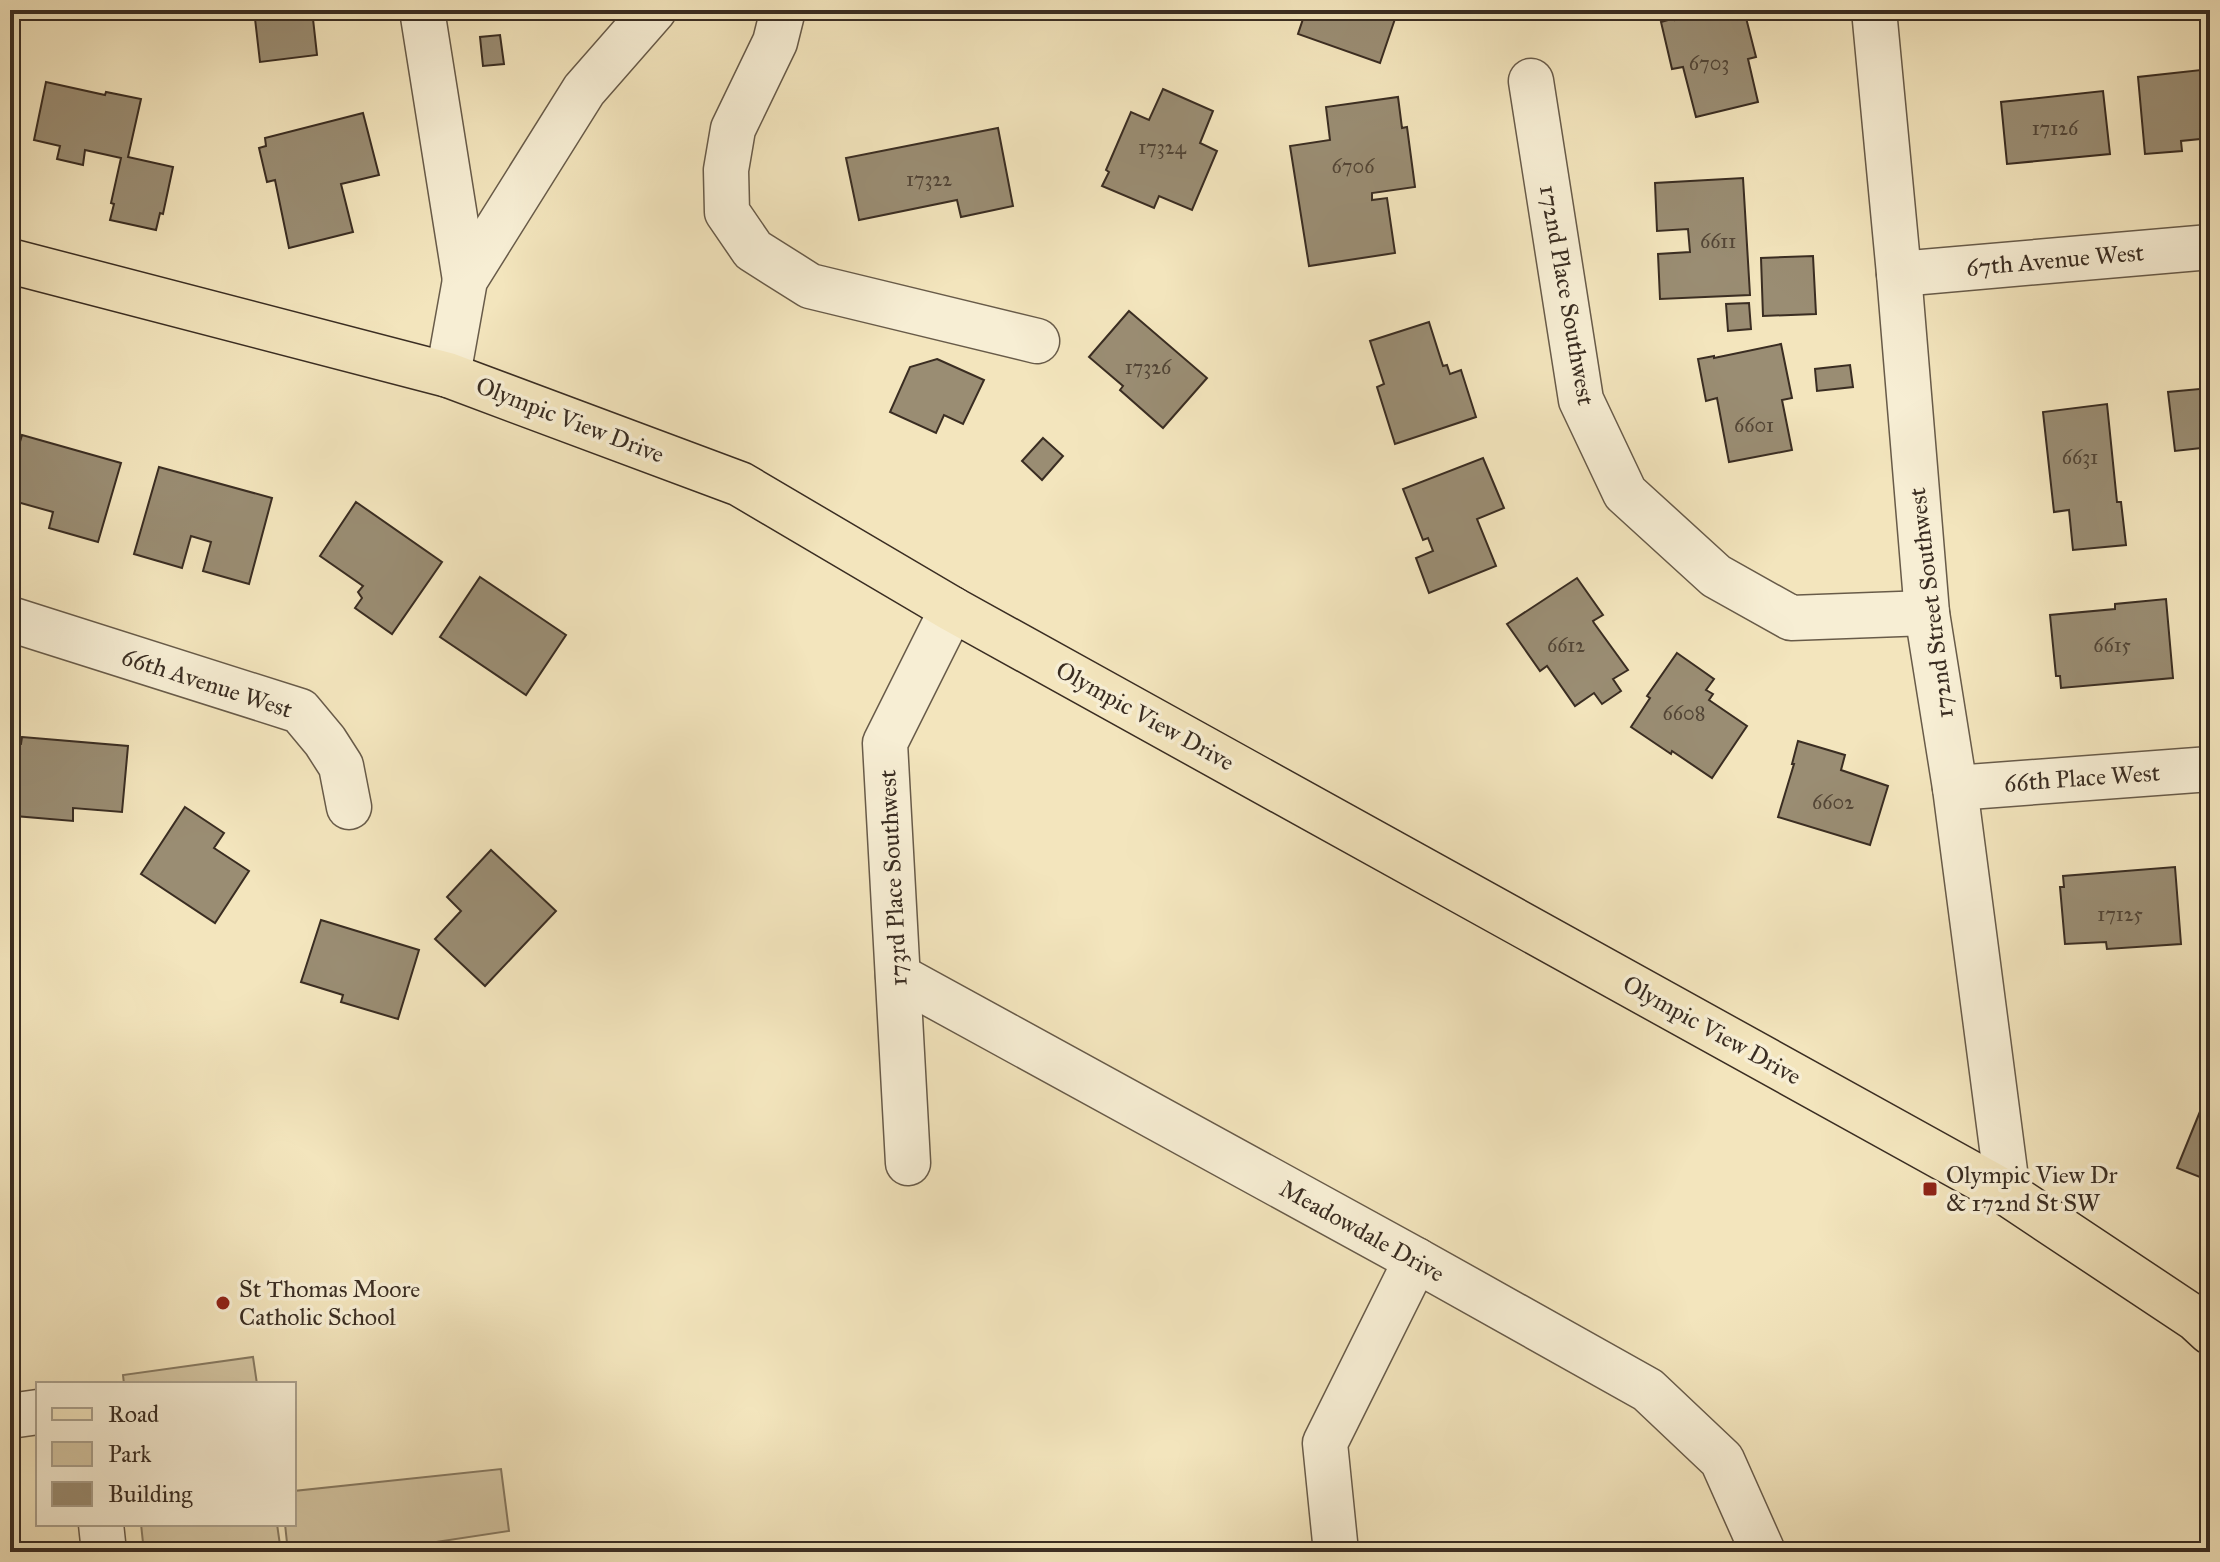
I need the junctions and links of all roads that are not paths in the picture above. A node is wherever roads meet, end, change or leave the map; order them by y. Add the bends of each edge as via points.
1 (422, 10) edge
2 (654, 10) edge
3 (783, 10) edge
4 (1874, 10) edge
5 (1531, 81) dead end
6 (2210, 247) edge
7 (10, 261) edge
8 (1899, 274) junction
9 (465, 280) junction
10 (1037, 341) dead end
11 (448, 375) junction
12 (952, 609) junction
13 (1927, 613) junction
14 (10, 619) edge
15 (2210, 769) edge
16 (1955, 788) junction
17 (349, 807) dead end
18 (898, 976) junction
19 (908, 1163) dead end
20 (2008, 1194) junction
21 (1416, 1260) junction
22 (2210, 1332) edge
23 (36, 1412) edge
24 (10, 1416) edge
25 (101, 1526) edge
26 (104, 1552) edge
27 (1336, 1552) edge
28 (1763, 1552) edge

1 - 9 street
2 - 9 street via 584,90
3 - 10 street via 775,42 733,129 726,170 727,212 753,250 810,286
4 - 8 street, 172nd Street Southwest
5 - 13 street, 172nd Place Southwest via 1581,400 1625,493 1716,576 1791,618
6 - 8 street, 67th Avenue West
7 - 11 main road, Olympic View Drive
8 - 13 street, 172nd Street Southwest
9 - 11 street
11 - 12 main road, Olympic View Drive via 740,484
12 - 18 street, 173rd Place Southwest via 885,743
12 - 20 main road, Olympic View Drive
13 - 16 street, 172nd Street Southwest
14 - 17 street, 66th Avenue West via 300,711 341,766
15 - 16 street, 66th Place West
16 - 20 street, 172nd Street Southwest
18 - 19 street, 173rd Place Southwest
18 - 21 street, Meadowdale Drive
20 - 22 main road, Olympic View Drive
21 - 27 street via 1325,1443
21 - 28 street, Meadowdale Drive via 1648,1390 1722,1460
23 - 24 street
25 - 26 street

